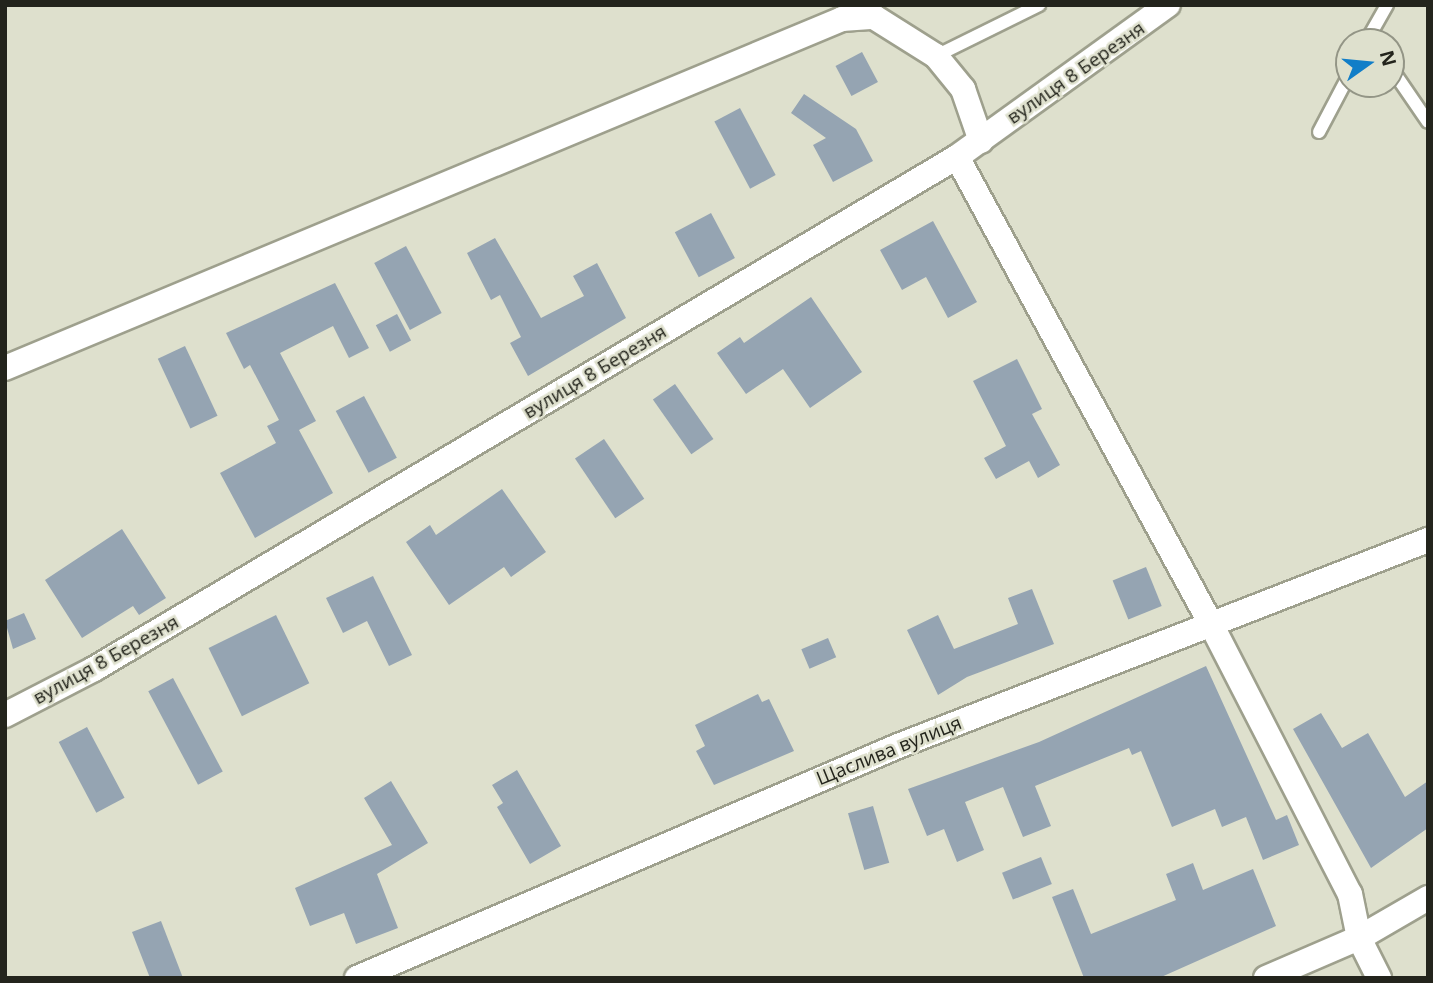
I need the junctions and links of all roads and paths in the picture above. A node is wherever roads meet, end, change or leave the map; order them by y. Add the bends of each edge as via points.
1 (1039, 5) edge
2 (1168, 5) edge
3 (1387, 5) edge
4 (1375, 26) edge
5 (936, 56) junction
6 (1405, 88) edge
7 (1337, 98) edge
8 (1428, 122) edge
9 (1319, 132) dead end
10 (981, 141) junction
11 (957, 158) junction
12 (5, 368) edge
13 (1428, 540) edge
14 (1210, 624) junction
15 (5, 715) edge
16 (1428, 898) edge
17 (1359, 938) junction
18 (357, 978) edge
19 (1266, 978) edge
20 (1379, 978) edge

1 - 5 lane
2 - 10 street, вулиця 8 Березня
3 - 4 lane
5 - 10 street via 963,89
5 - 12 street via 874,17 842,19
6 - 8 lane
7 - 9 lane
10 - 11 street, вулиця 8 Березня
11 - 14 street
11 - 15 street, вулиця 8 Березня via 106,662
13 - 14 street, Щаслива вулиця
14 - 17 street via 1350,894
14 - 18 street, Щаслива вулиця via 898,746
16 - 17 street
17 - 19 street
17 - 20 street

